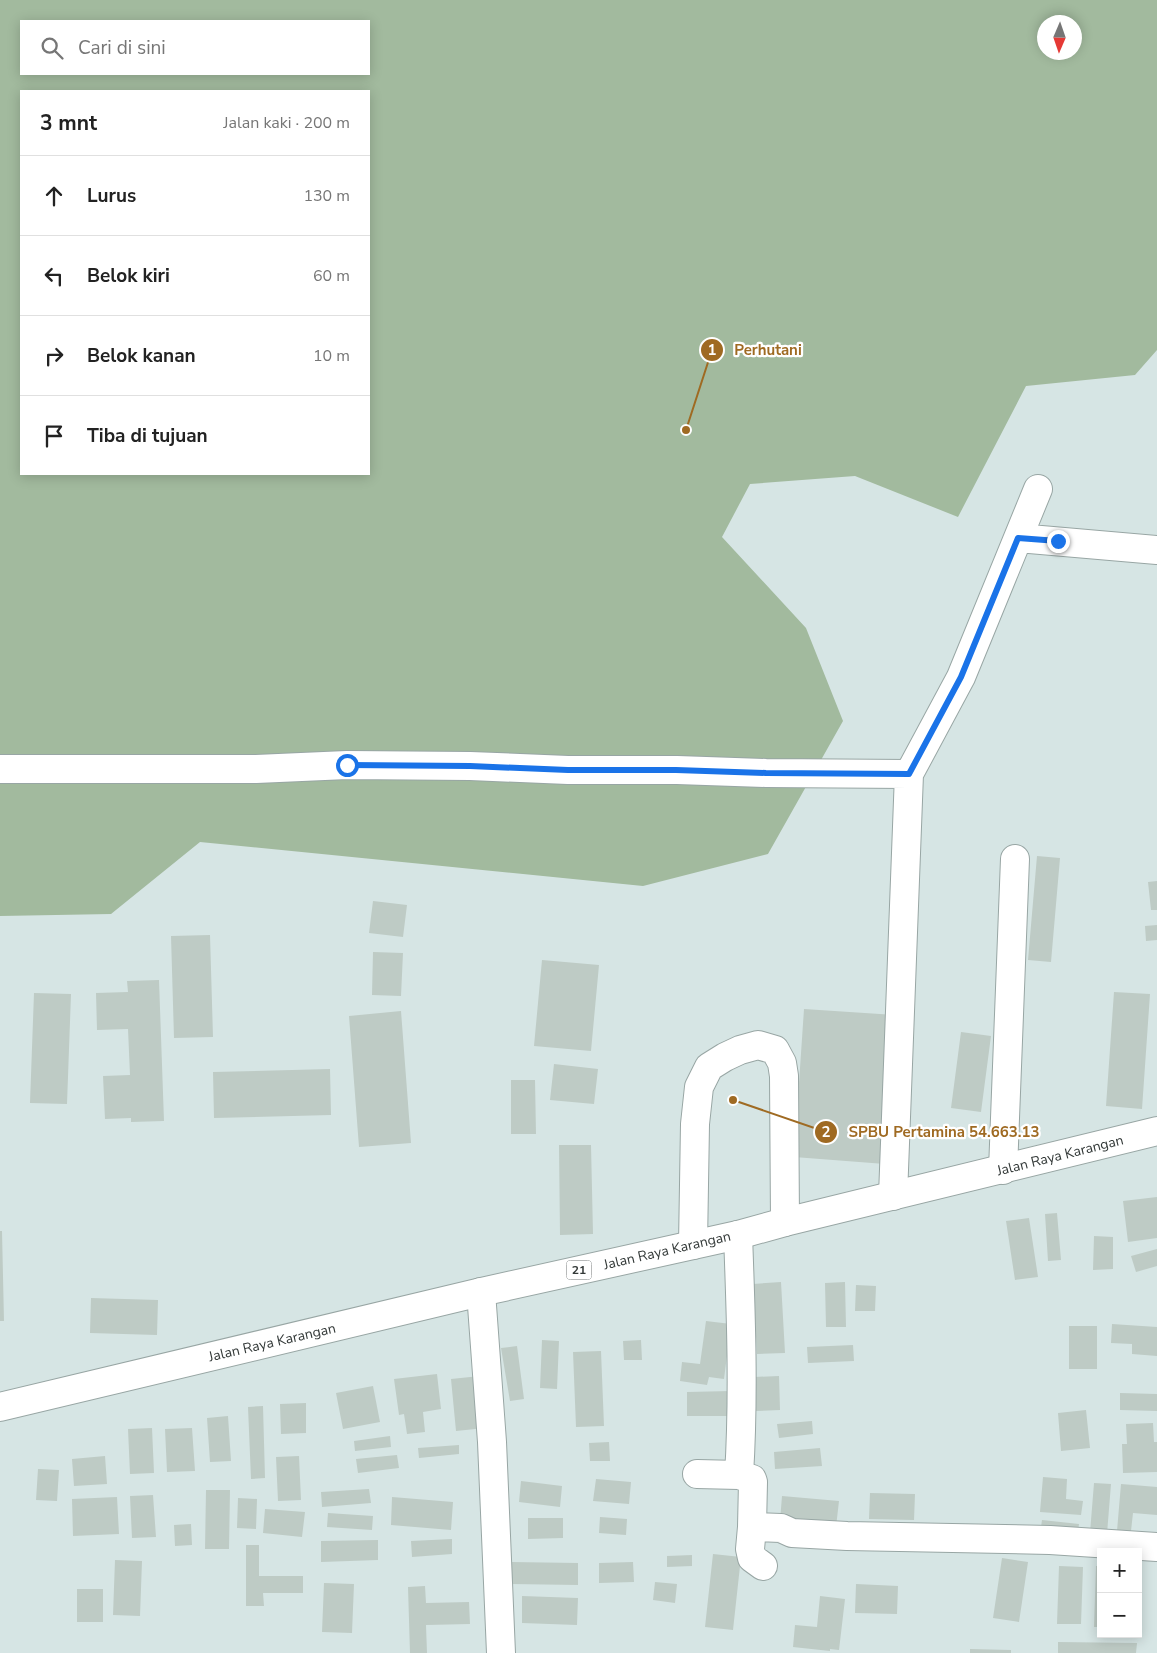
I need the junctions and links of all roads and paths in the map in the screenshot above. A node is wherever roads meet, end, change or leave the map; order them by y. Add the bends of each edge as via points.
1 (1038, 489) dead end
2 (1018, 538) junction
3 (1157, 550) edge
4 (0, 769) edge
5 (909, 774) junction
6 (1015, 859) dead end
7 (1157, 1131) edge
8 (1003, 1170) junction
9 (893, 1185) junction
10 (784, 1222) junction
11 (738, 1235) junction
12 (693, 1245) junction
13 (481, 1292) junction
14 (0, 1407) edge
15 (697, 1474) dead end
16 (739, 1475) junction
17 (752, 1527) junction
18 (1157, 1547) edge
19 (763, 1566) dead end
20 (500, 1653) edge

1 - 2 main road
2 - 3 main road
2 - 5 main road via 961,677
4 - 5 main road via 256,769 347,765
5 - 9 main road
6 - 8 main road
7 - 8 main road, Jalan Raya Karangan / 21
8 - 9 main road, Jalan Raya Karangan / 21
9 - 10 main road, Jalan Raya Karangan / 21
10 - 11 main road, Jalan Raya Karangan / 21
10 - 12 main road via 782,1063 775,1050 758,1045 725,1057 709,1068 699,1087 694,1140
11 - 12 main road, Jalan Raya Karangan / 21
11 - 16 main road via 742,1327
12 - 13 main road, Jalan Raya Karangan / 21
13 - 14 main road, Jalan Raya Karangan / 21
13 - 20 main road via 492,1442
15 - 16 main road
16 - 17 main road via 753,1482
17 - 18 main road via 781,1528 792,1534 1041,1539
17 - 19 main road via 752,1558

